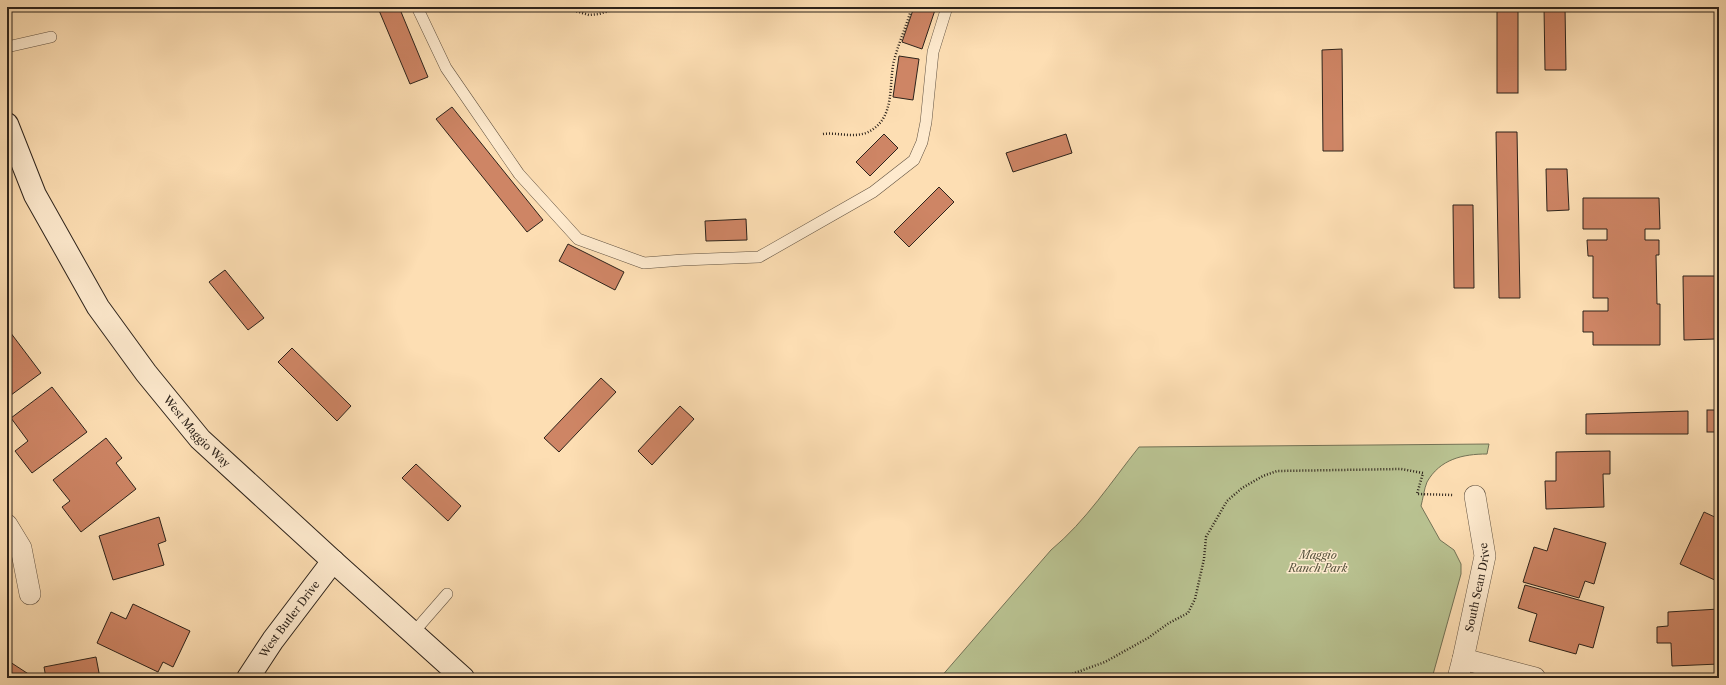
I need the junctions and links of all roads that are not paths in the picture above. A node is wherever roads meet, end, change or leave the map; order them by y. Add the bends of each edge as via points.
1 (417, 7) edge
2 (947, 7) edge
3 (51, 37) dead end
4 (7, 47) edge
5 (7, 124) edge
6 (1476, 496) road end
7 (7, 524) edge
8 (333, 562) junction
9 (30, 594) dead end
10 (447, 594) dead end
11 (414, 633) junction
12 (1461, 668) edge
13 (248, 678) edge
14 (463, 678) edge
15 (1535, 678) edge

1 - 2 lane via 446,68 519,174 578,239 644,263 759,257 873,192 914,160 922,142 926,122 933,52
3 - 4 lane
5 - 8 street, West Maggio Way via 36,195 64,250 98,307 146,373 200,439
6 - 12 street, South Sean Drive via 1485,556
7 - 9 street via 21,548
8 - 11 street, West Maggio Way
8 - 13 street, West Butler Drive via 273,640
10 - 11 lane
11 - 14 street, West Maggio Way
12 - 15 street

